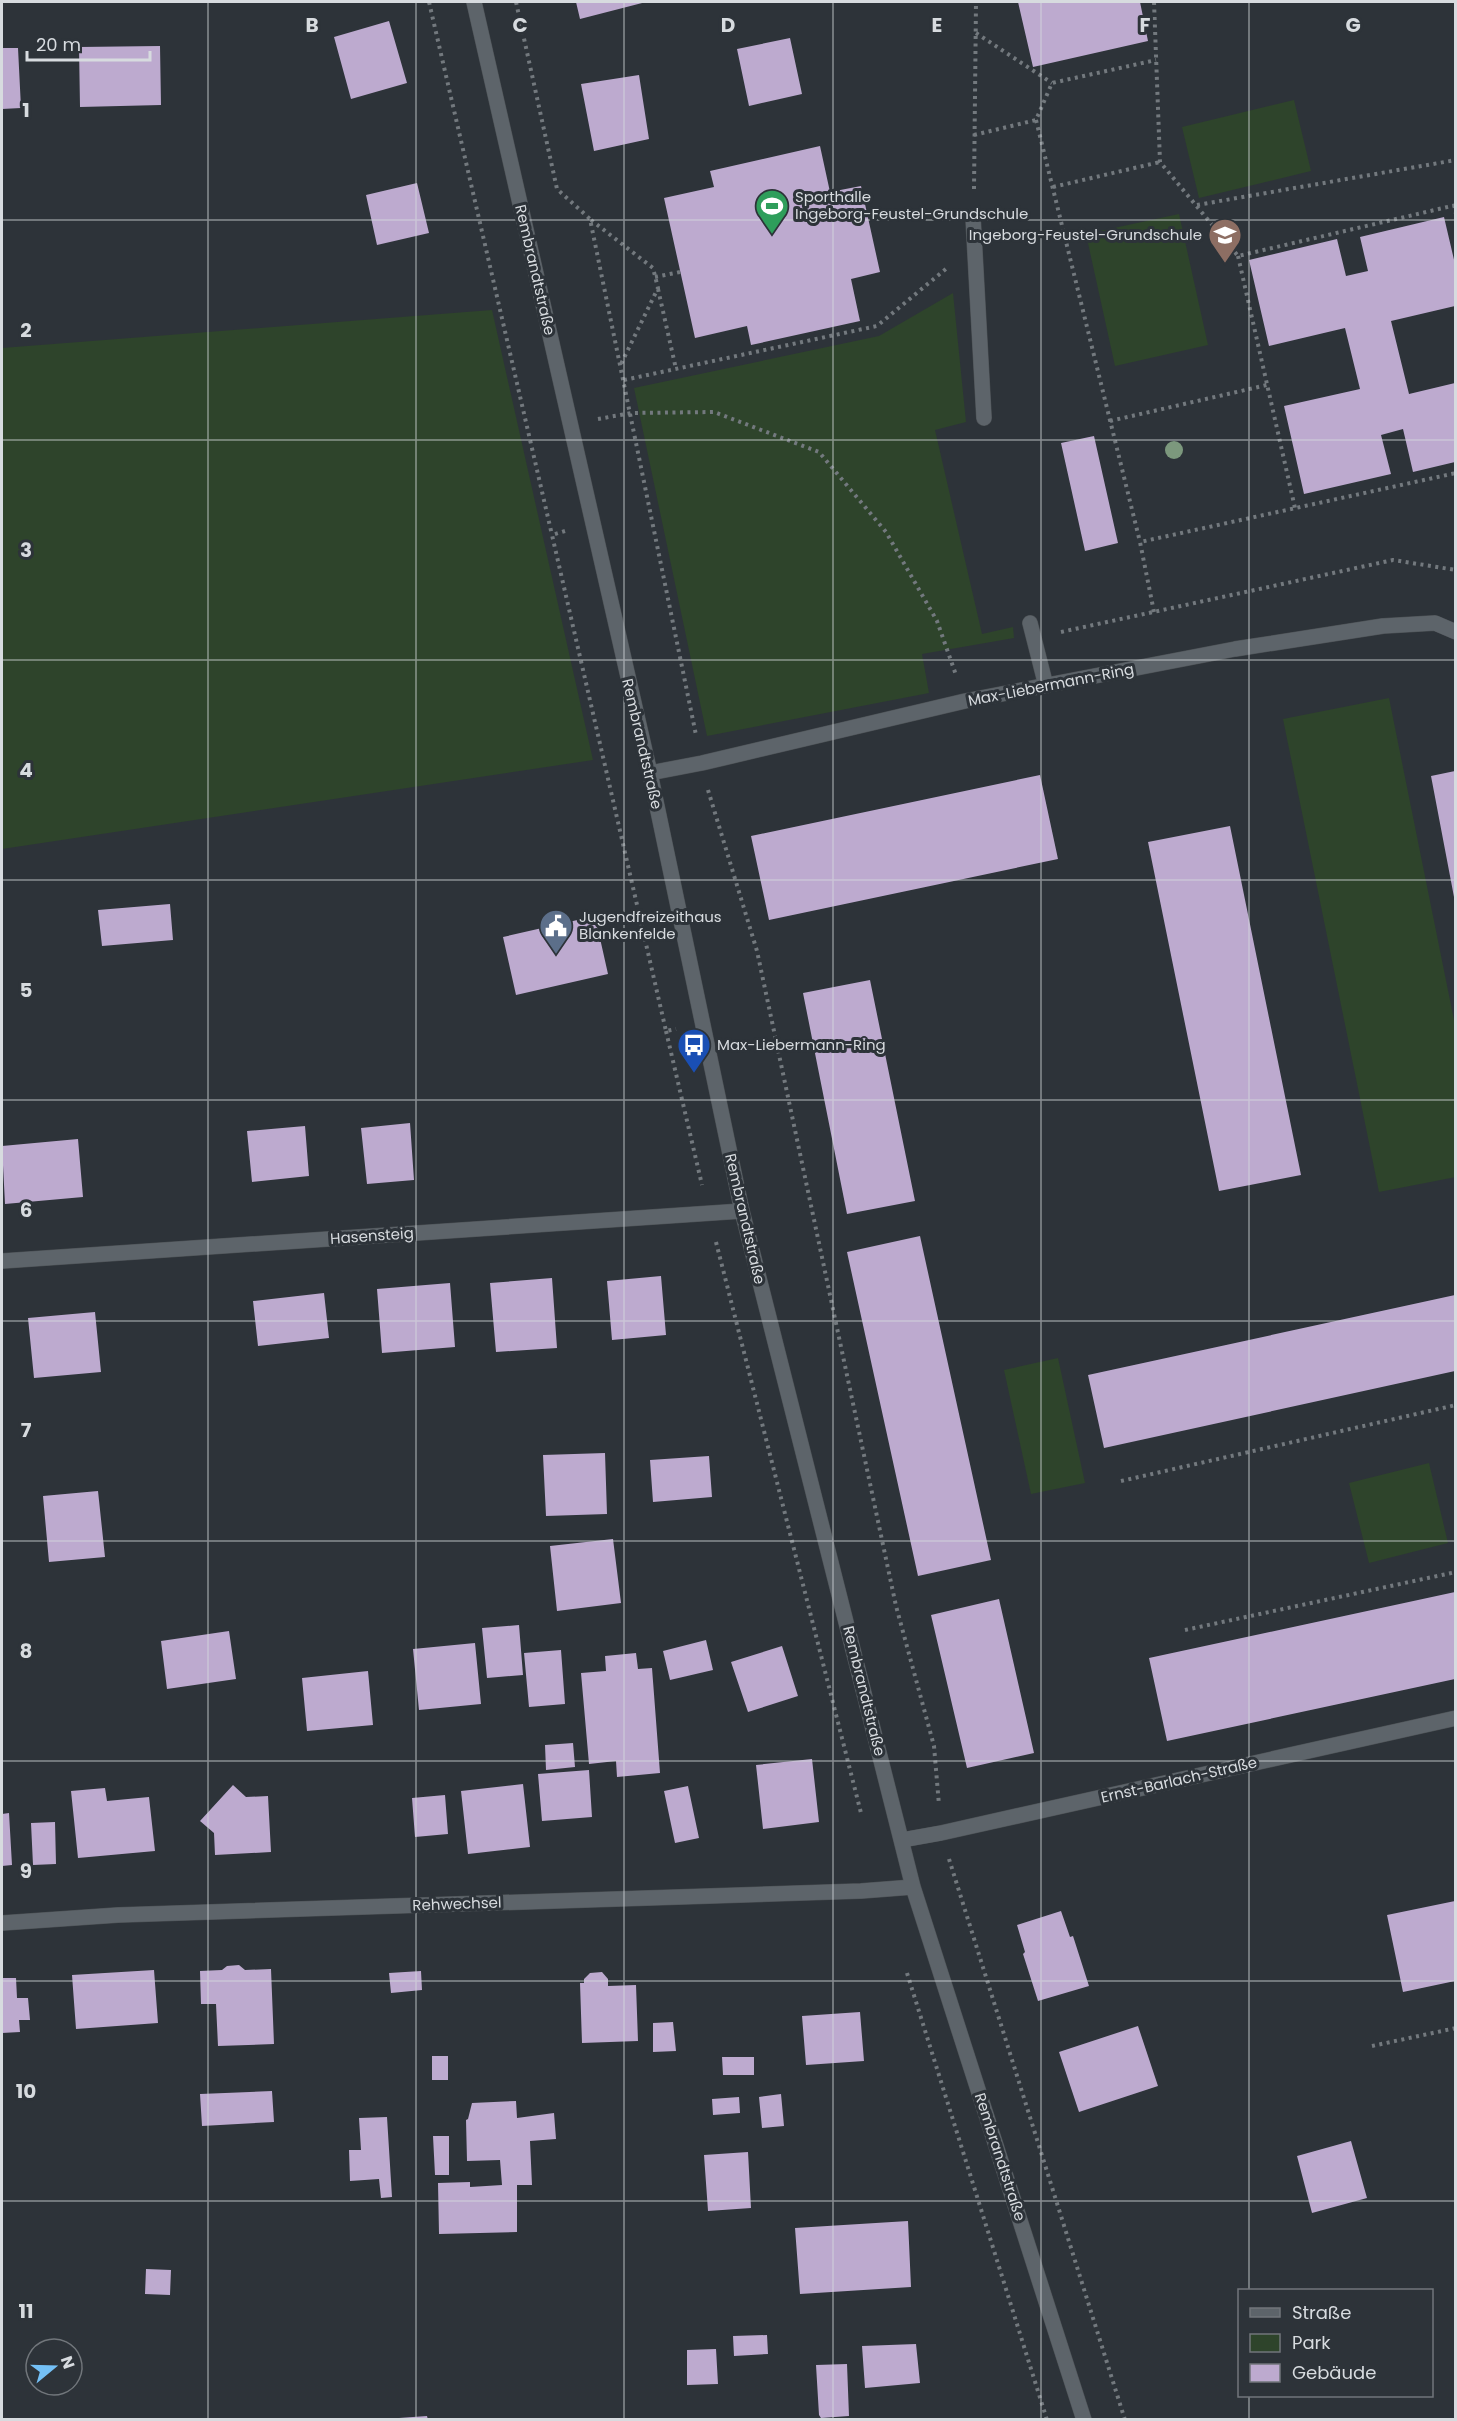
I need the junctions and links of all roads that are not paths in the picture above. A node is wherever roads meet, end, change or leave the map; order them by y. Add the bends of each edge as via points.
1 (474, 2) edge
2 (973, 217) road end
3 (984, 418) dead end
4 (1032, 630) road end
5 (1455, 632) edge
6 (1046, 686) junction
7 (650, 774) junction
8 (742, 1211) junction
9 (2, 1261) edge
10 (1455, 1718) edge
11 (902, 1840) junction
12 (913, 1887) junction
13 (2, 1923) edge
14 (1084, 2420) edge

1 - 7 street, Rembrandtstraße
2 - 3 street
4 - 6 street
5 - 6 street, Max-Liebermann-Ring via 1435,623 1383,626 1235,649
6 - 7 street, Max-Liebermann-Ring
7 - 8 street, Rembrandtstraße
8 - 9 street, Hasensteig
8 - 11 street, Rembrandtstraße
10 - 11 street, Ernst-Barlach-Straße
11 - 12 street, Rembrandtstraße
12 - 13 street, Rehwechsel via 118,1915
12 - 14 street, Rembrandtstraße

